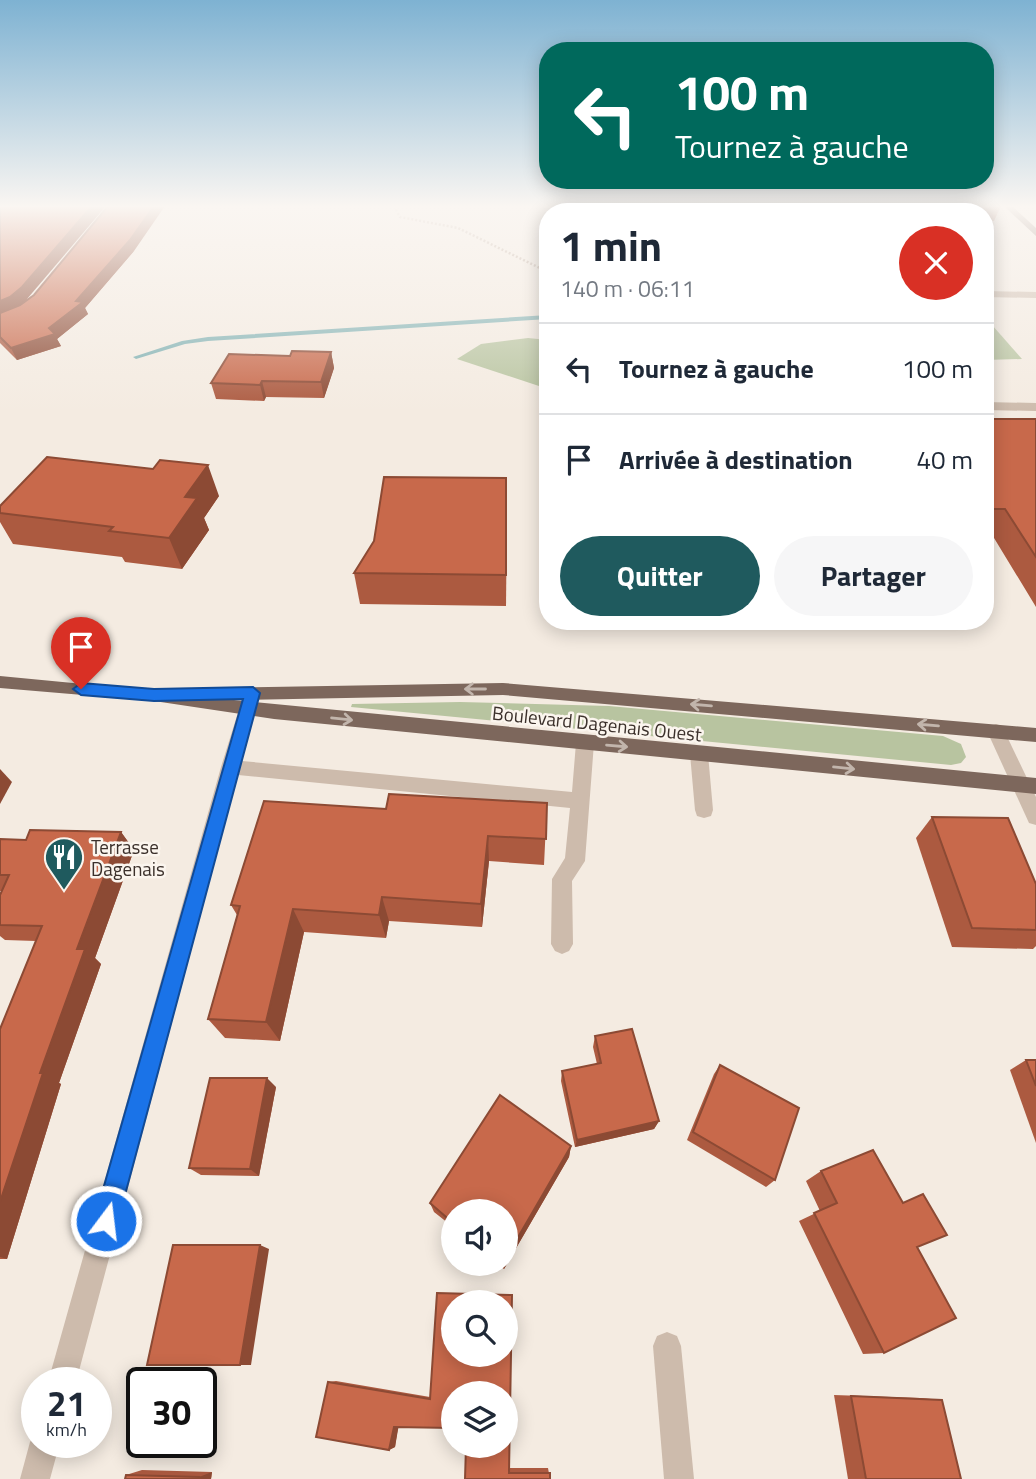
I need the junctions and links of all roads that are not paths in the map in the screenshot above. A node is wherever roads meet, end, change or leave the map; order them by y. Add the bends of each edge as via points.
1 (994, 293) edge
2 (1036, 295) edge
3 (994, 407) edge
4 (1036, 407) edge
5 (0, 682) edge
6 (250, 701) junction
7 (996, 731) junction
8 (1036, 735) edge
9 (585, 743) junction
10 (699, 754) junction
11 (230, 767) junction
12 (1028, 786) edge
13 (580, 801) junction
14 (704, 810) dead end
15 (1036, 817) edge
16 (562, 944) dead end
17 (667, 1346) dead end
18 (66, 1367) edge
19 (41, 1458) edge
20 (35, 1479) edge
21 (678, 1479) edge

1 - 2 street
3 - 4 street
5 - 6 main road, Boulevard Dagenais Ouest
7 -> 6 main road, Boulevard Dagenais Ouest via 503,689
6 -> 9 main road, Boulevard Dagenais Ouest
6 - 11 street
7 - 8 main road, Boulevard Dagenais Ouest
7 - 12 street
9 -> 10 main road, Boulevard Dagenais Ouest
9 - 13 street
10 -> 12 main road, Boulevard Dagenais Ouest
10 - 14 street
11 - 13 street
11 - 18 street
12 - 15 street
13 - 16 street via 575,861 562,879
17 - 21 street
19 - 20 street

